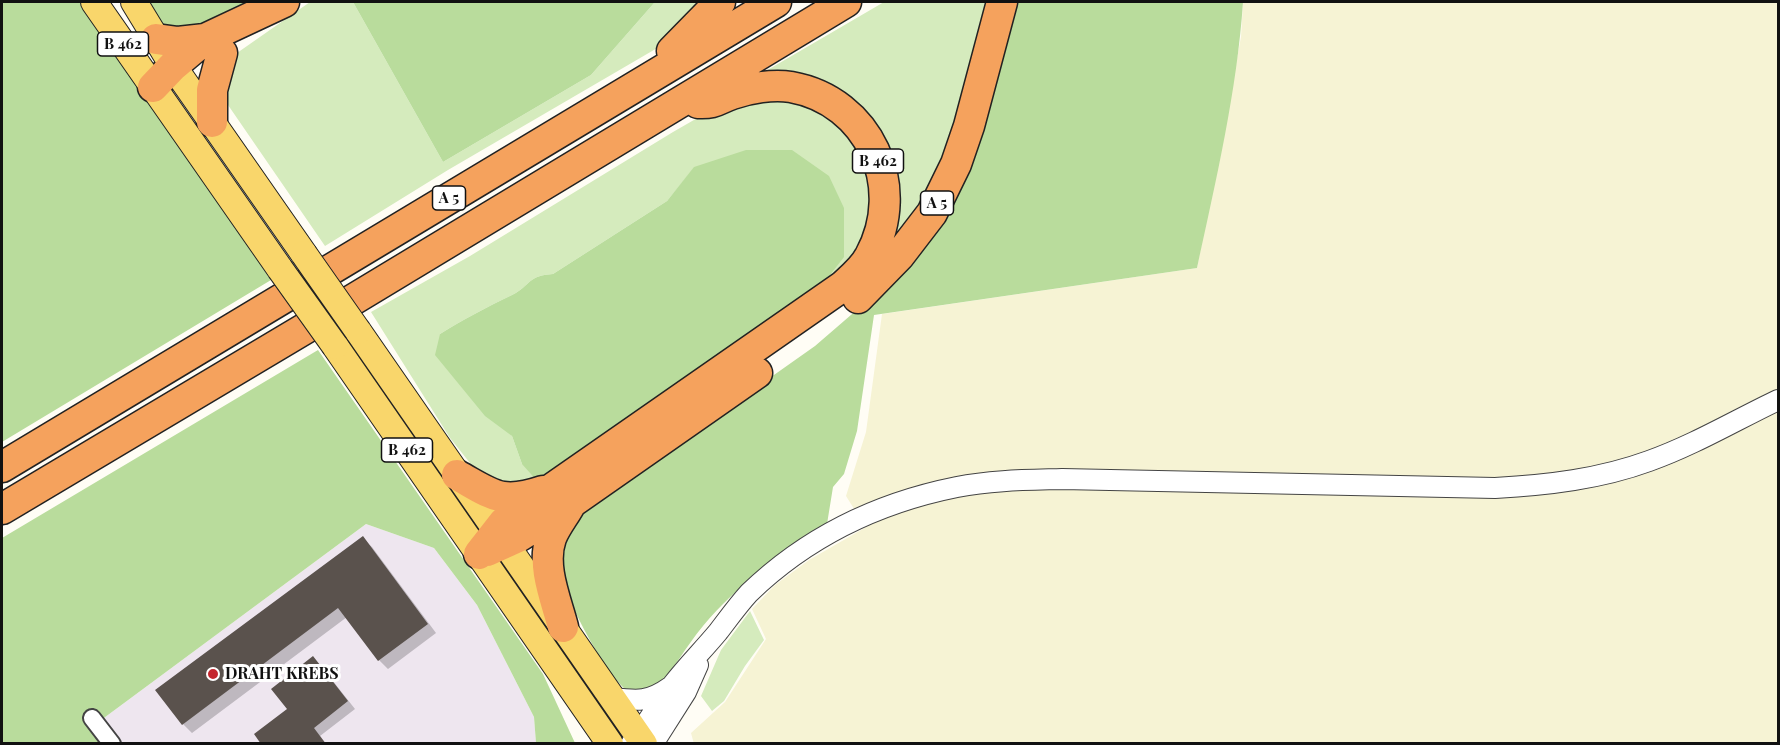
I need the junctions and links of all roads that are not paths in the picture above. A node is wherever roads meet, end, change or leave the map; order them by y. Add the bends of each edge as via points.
1 (94, 2) edge
2 (134, 2) edge
3 (720, 2) edge
4 (776, 2) edge
5 (846, 2) edge
6 (1002, 2) edge
7 (280, 4) edge
8 (156, 39) junction
9 (213, 46) junction
10 (177, 71) junction
11 (153, 87) junction
12 (630, 89) junction
13 (680, 102) junction
14 (212, 122) junction
15 (1779, 400) edge
16 (2, 467) edge
17 (457, 475) junction
18 (564, 495) junction
19 (2, 509) edge
20 (493, 543) junction
21 (563, 627) junction
22 (708, 644) junction
23 (672, 685) junction
24 (613, 698) junction
25 (591, 716) junction
26 (92, 718) dead end
27 (642, 741) edge
28 (112, 744) edge
29 (595, 744) edge
30 (610, 744) edge

1 - 11 main road, B 462
2 - 8 main road, B 462
3 - 12 highway, A 5
4 - 12 highway, A 5
5 - 13 highway, A 5
6 - 18 highway, A 5 via 956,164 932,213 899,256 855,300 788,352
7 - 9 highway, B 462
8 - 9 highway, B 462
8 - 10 main road, B 462
9 - 10 highway, B 462
9 - 14 highway
10 - 11 highway
10 - 14 main road, B 462
11 - 20 main road, B 462, bridge via 335,346
12 - 16 highway, A 5
13 - 18 highway, B 462 via 711,104 753,88 788,86 837,104 855,120 883,172 886,200 880,232 870,256 843,286
13 - 19 highway, A 5
14 - 17 main road, B 462, bridge
15 - 22 street via 1649,461 1539,486 1062,479 957,487 886,506 823,535 748,594
17 - 18 highway, B 462 via 498,497
17 - 20 main road, B 462
18 - 20 highway, A 5 via 520,537
18 - 21 highway, A 5 via 548,553
20 - 21 main road, B 462
20 - 25 main road, B 462
21 - 24 main road, B 462
22 - 23 street
22 - 27 street via 686,692
23 - 24 street via 648,699
23 - 27 street
24 - 27 main road, B 462
25 - 29 street
25 - 30 main road, B 462
26 - 28 street

